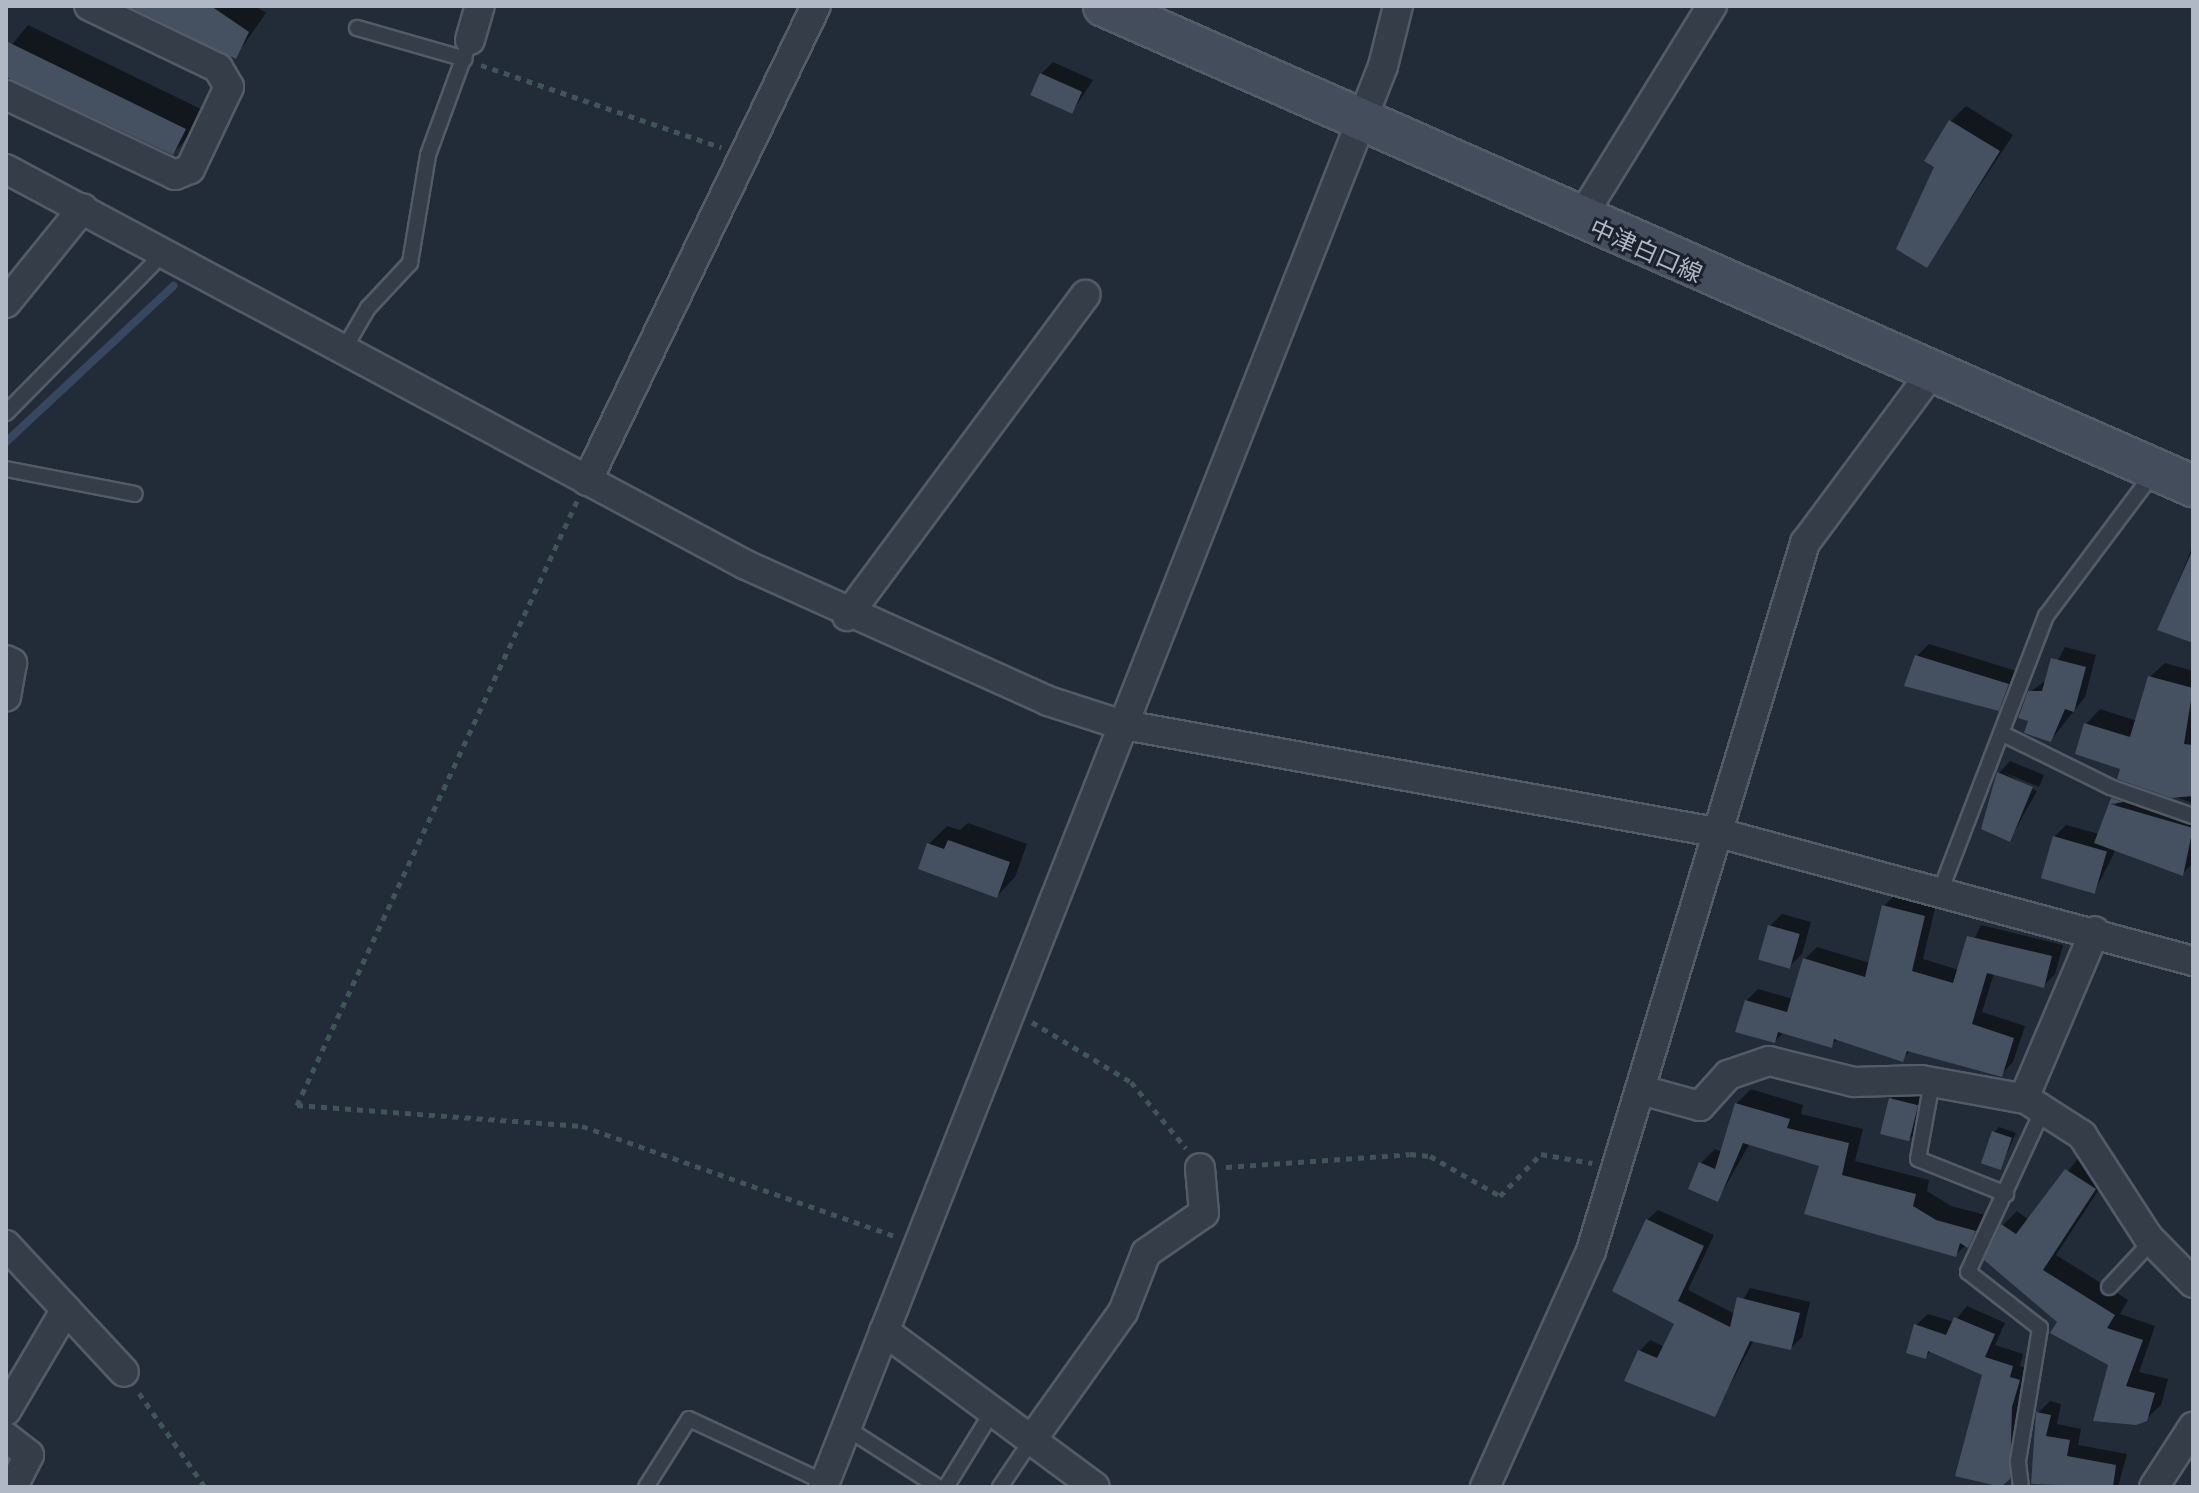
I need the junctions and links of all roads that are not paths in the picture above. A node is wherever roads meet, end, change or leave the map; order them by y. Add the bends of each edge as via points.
1 (89, 6) edge
2 (480, 6) edge
3 (816, 6) edge
4 (1104, 6) edge
5 (1398, 6) edge
6 (1712, 6) edge
7 (357, 28) dead end
8 (467, 50) junction
9 (6, 95) edge
10 (1359, 118) junction
11 (6, 169) edge
12 (83, 208) junction
13 (1579, 221) junction
14 (164, 253) junction
15 (1085, 295) dead end
16 (6, 303) edge
17 (344, 349) junction
18 (1929, 376) junction
19 (6, 413) edge
20 (6, 469) edge
21 (2155, 471) junction
22 (587, 481) junction
23 (2193, 486) edge
24 (135, 494) dead end
25 (847, 616) junction
26 (6, 660) edge
27 (6, 696) edge
28 (1119, 724) junction
29 (2005, 735) junction
30 (2193, 816) edge
31 (1715, 832) junction
32 (1940, 892) junction
33 (2095, 931) junction
34 (2193, 961) edge
35 (1932, 1082) junction
36 (1641, 1090) junction
37 (2034, 1104) junction
38 (1200, 1168) road end
39 (2006, 1194) junction
40 (2152, 1241) junction
41 (6, 1245) edge
42 (2193, 1283) edge
43 (2109, 1287) dead end
44 (66, 1309) junction
45 (884, 1331) junction
46 (124, 1372) road end
47 (994, 1409) junction
48 (6, 1411) edge
49 (845, 1427) junction
50 (2193, 1427) edge
51 (6, 1437) edge
52 (1033, 1438) junction
53 (823, 1485) edge
54 (13, 1487) edge
55 (646, 1487) edge
56 (938, 1487) edge
57 (946, 1487) edge
58 (1000, 1487) edge
59 (1095, 1487) edge
60 (1485, 1487) edge
61 (2021, 1487) edge
62 (2154, 1487) edge

1 - 9 street via 218,68 229,87 190,169 175,175
2 - 8 street
3 - 22 street
4 - 10 main road, 中津白口線
5 - 10 street via 1383,66
6 - 13 street
7 - 8 lane
8 - 17 lane via 428,155 410,263 368,308
10 - 13 main road, 中津白口線
10 - 28 street
11 - 12 street
12 - 14 street
12 - 16 street
13 - 18 main road, 中津白口線
14 - 17 street
14 - 19 lane
15 - 25 street
17 - 22 street
18 - 21 main road, 中津白口線
18 - 31 street via 1805,543
20 - 24 lane
21 - 23 main road, 中津白口線
21 - 29 lane via 2046,616
22 - 25 street
25 - 28 street
26 - 27 street via 12,663
28 - 31 street
28 - 45 street
29 - 30 lane via 2110,787
29 - 32 lane
31 - 32 street
31 - 36 street
32 - 33 street
33 - 34 street
33 - 37 street
35 - 36 street via 1854,1082 1769,1061 1728,1075 1700,1106
35 - 37 street
35 - 39 lane via 1918,1159
36 - 60 street via 1591,1251
37 - 39 lane
37 - 40 street via 2082,1135
38 - 52 street via 1204,1213 1146,1253 1123,1312
39 - 61 lane via 1968,1272 2040,1328 2018,1461
40 - 42 street
40 - 43 lane
41 - 44 street
44 - 46 street
44 - 48 street
45 - 47 street
45 - 49 street
47 - 52 street
47 - 57 lane
49 - 53 street
49 - 56 lane
50 - 62 street
51 - 54 street via 29,1455
52 - 58 lane
52 - 59 street
53 - 55 lane via 689,1419

